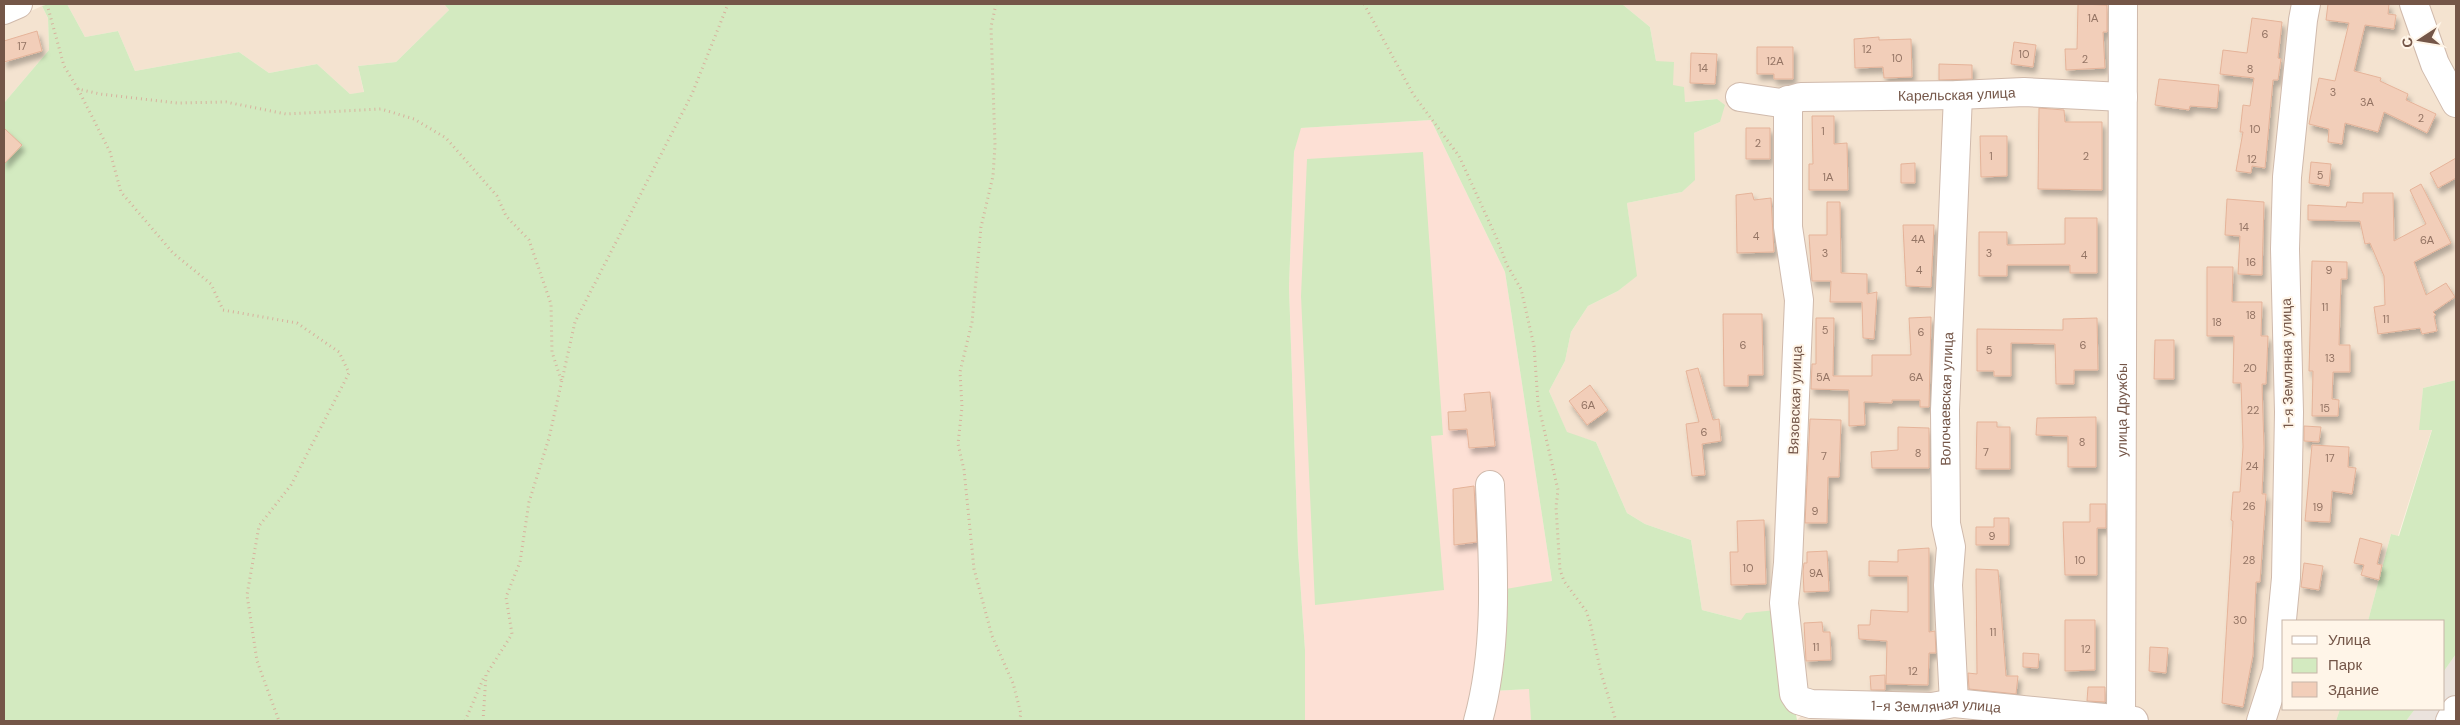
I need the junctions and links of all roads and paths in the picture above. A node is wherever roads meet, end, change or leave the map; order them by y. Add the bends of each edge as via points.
1 (18, 4) edge
2 (47, 4) edge
3 (728, 4) edge
4 (996, 4) edge
5 (1364, 4) edge
6 (2123, 4) edge
7 (2306, 4) edge
8 (2414, 4) edge
9 (4, 10) edge
10 (78, 88) junction
11 (1958, 95) junction
12 (1740, 97) dead end
13 (2123, 97) junction
14 (1788, 100) junction
15 (2456, 103) edge
16 (562, 384) junction
17 (1490, 485) dead end
18 (486, 675) junction
19 (1798, 700) joint
20 (1954, 703) junction
21 (2456, 710) edge
22 (279, 721) edge
23 (465, 721) edge
24 (483, 721) edge
25 (1019, 721) edge
26 (1478, 721) edge
27 (1616, 721) edge
28 (2125, 721) edge
29 (2261, 721) edge
30 (2450, 721) edge

1 - 9 street
2 - 10 path via 64,66
3 - 16 path via 692,94 575,322
4 - 25 path via 991,27 995,145 981,227 972,322 960,372 962,407 958,444 964,470 974,569 992,636 1013,683 1021,714
5 - 27 path via 1413,94 1459,156 1507,265 1521,289 1534,346 1538,403 1558,490 1560,570 1567,587 1586,611
6 - 13 street, улица Дружбы
7 - 29 street, 1-я Земляная улица via 2286,178 2289,422 2286,578 2277,671
8 - 15 street via 2436,64
10 - 16 path via 100,94 176,103 226,102 286,114 381,109 414,119 446,138 497,196 506,216 529,240 551,304 552,352
10 - 22 path via 110,152 121,192 173,253 211,284 223,310 297,323 339,352 348,373 292,485 259,526 247,595 257,661
11 - 13 street, Карельская улица via 2024,92
11 - 14 street, Карельская улица via 1801,97
11 - 20 street, Волочаевская улица via 1945,410 1946,524 1951,547 1948,585
12 - 14 street, Карельская улица via 1780,103
13 - 28 street, улица Дружбы
14 - 19 street, Вязовская улица via 1788,228 1799,300 1784,603 1794,694
16 - 18 path via 529,502 520,562 506,596 512,634
17 - 26 street via 1492,627
18 - 23 path
18 - 24 path
19 - 20 street, 1-я Земляная улица via 1838,706 1932,707
20 - 28 street, 1-я Земляная улица
21 - 30 street

